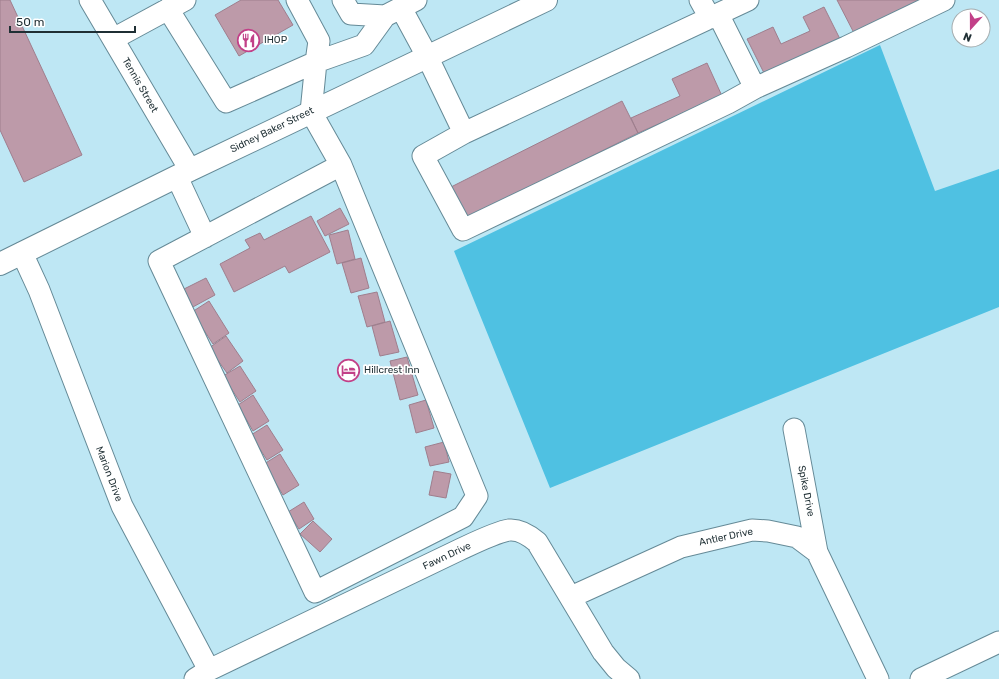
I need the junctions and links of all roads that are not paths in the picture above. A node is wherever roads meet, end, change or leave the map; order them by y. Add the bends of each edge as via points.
1 (90, 0) edge
2 (297, 0) edge
3 (343, 0) edge
4 (546, 0) edge
5 (700, 0) edge
6 (748, 0) edge
7 (944, 0) edge
8 (177, 4) edge
9 (395, 6) edge
10 (719, 11) edge
11 (113, 39) junction
12 (427, 56) junction
13 (316, 62) junction
14 (755, 88) junction
15 (311, 112) junction
16 (464, 133) junction
17 (341, 165) junction
18 (183, 174) junction
19 (205, 237) junction
20 (22, 253) junction
21 (0, 264) edge
22 (794, 429) dead end
23 (817, 552) junction
24 (570, 597) junction
25 (999, 642) edge
26 (202, 675) edge
27 (629, 679) edge
28 (878, 679) edge
29 (921, 679) edge

1 - 11 street, Tennis Street
2 - 13 street via 319,41
3 - 9 street via 351,14
4 - 12 main road, Sidney Baker Street
5 - 10 street
6 - 10 street
7 - 14 street via 846,48
8 - 11 street
8 - 13 street via 226,102
9 - 12 street
9 - 13 street via 364,45
10 - 14 street
10 - 16 street
11 - 18 street, Tennis Street
12 - 15 main road, Sidney Baker Street
12 - 16 street
13 - 15 street
14 - 16 street via 463,230 423,156
15 - 17 street
15 - 18 main road, Sidney Baker Street
17 - 19 street
17 - 19 street via 477,496 463,517 315,592 159,261
18 - 19 street, Tennis Street
18 - 20 main road, Sidney Baker Street
20 - 21 main road, Sidney Baker Street
20 - 26 street, Marion Drive via 39,290 122,506
22 - 23 street, Spike Drive
23 - 24 street, Antler Drive via 797,537 752,530 681,547
23 - 28 street, Antler Drive
24 - 26 street, Fawn Drive via 537,542 527,534 510,530 459,550
24 - 27 street, Fawn Drive via 603,652
25 - 29 street

